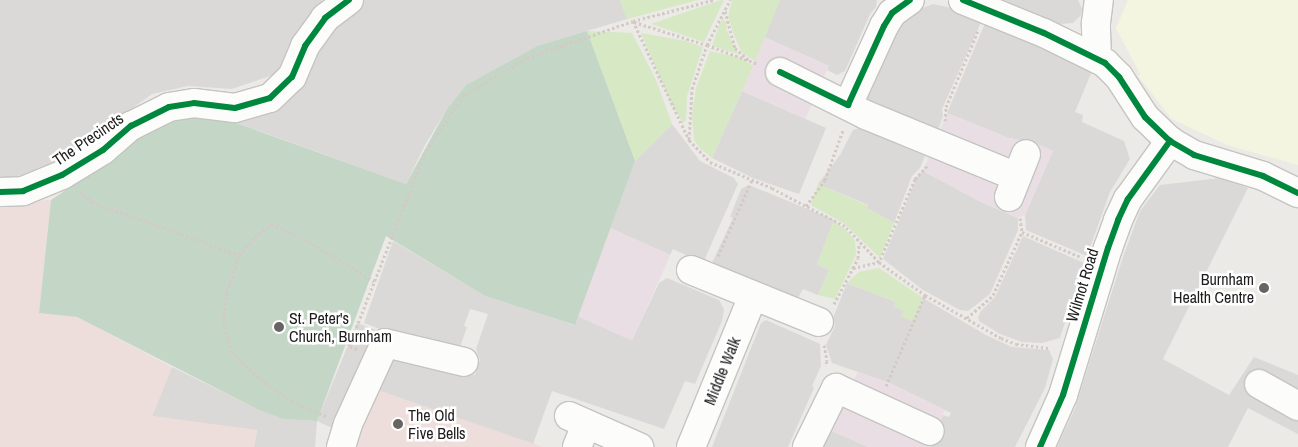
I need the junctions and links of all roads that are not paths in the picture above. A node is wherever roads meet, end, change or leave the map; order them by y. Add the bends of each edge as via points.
1 (349, 0) edge
2 (910, 0) edge
3 (963, 0) edge
4 (1099, 0) edge
5 (1097, 58) junction
6 (780, 72) road end
7 (848, 105) junction
8 (1170, 141) junction
9 (1017, 176) road end
10 (0, 192) edge
11 (1298, 193) edge
12 (700, 273) road end
13 (753, 296) junction
14 (819, 322) road end
15 (464, 362) dead end
16 (1259, 384) dead end
17 (1298, 406) edge
18 (577, 430) edge
19 (930, 431) dead end
20 (344, 436) edge
21 (639, 447) edge
22 (691, 447) edge
23 (807, 447) edge
24 (1040, 447) edge

1 - 10 street, The Precincts via 325,18 305,46 292,77 270,98 235,108 194,103 169,107 131,126 103,150 62,175 23,191
2 - 7 street via 892,13 884,26
3 - 5 street
4 - 5 street
5 - 8 street via 1112,69 1145,117
6 - 7 street
7 - 9 street
8 - 11 street via 1194,156 1264,176
8 - 24 street, Wilmot Road via 1128,199 1118,220 1055,416
12 - 13 street
13 - 14 street
13 - 22 street, Middle Walk
15 - 20 street via 385,343
16 - 17 street
18 - 21 street
19 - 23 street via 836,388

